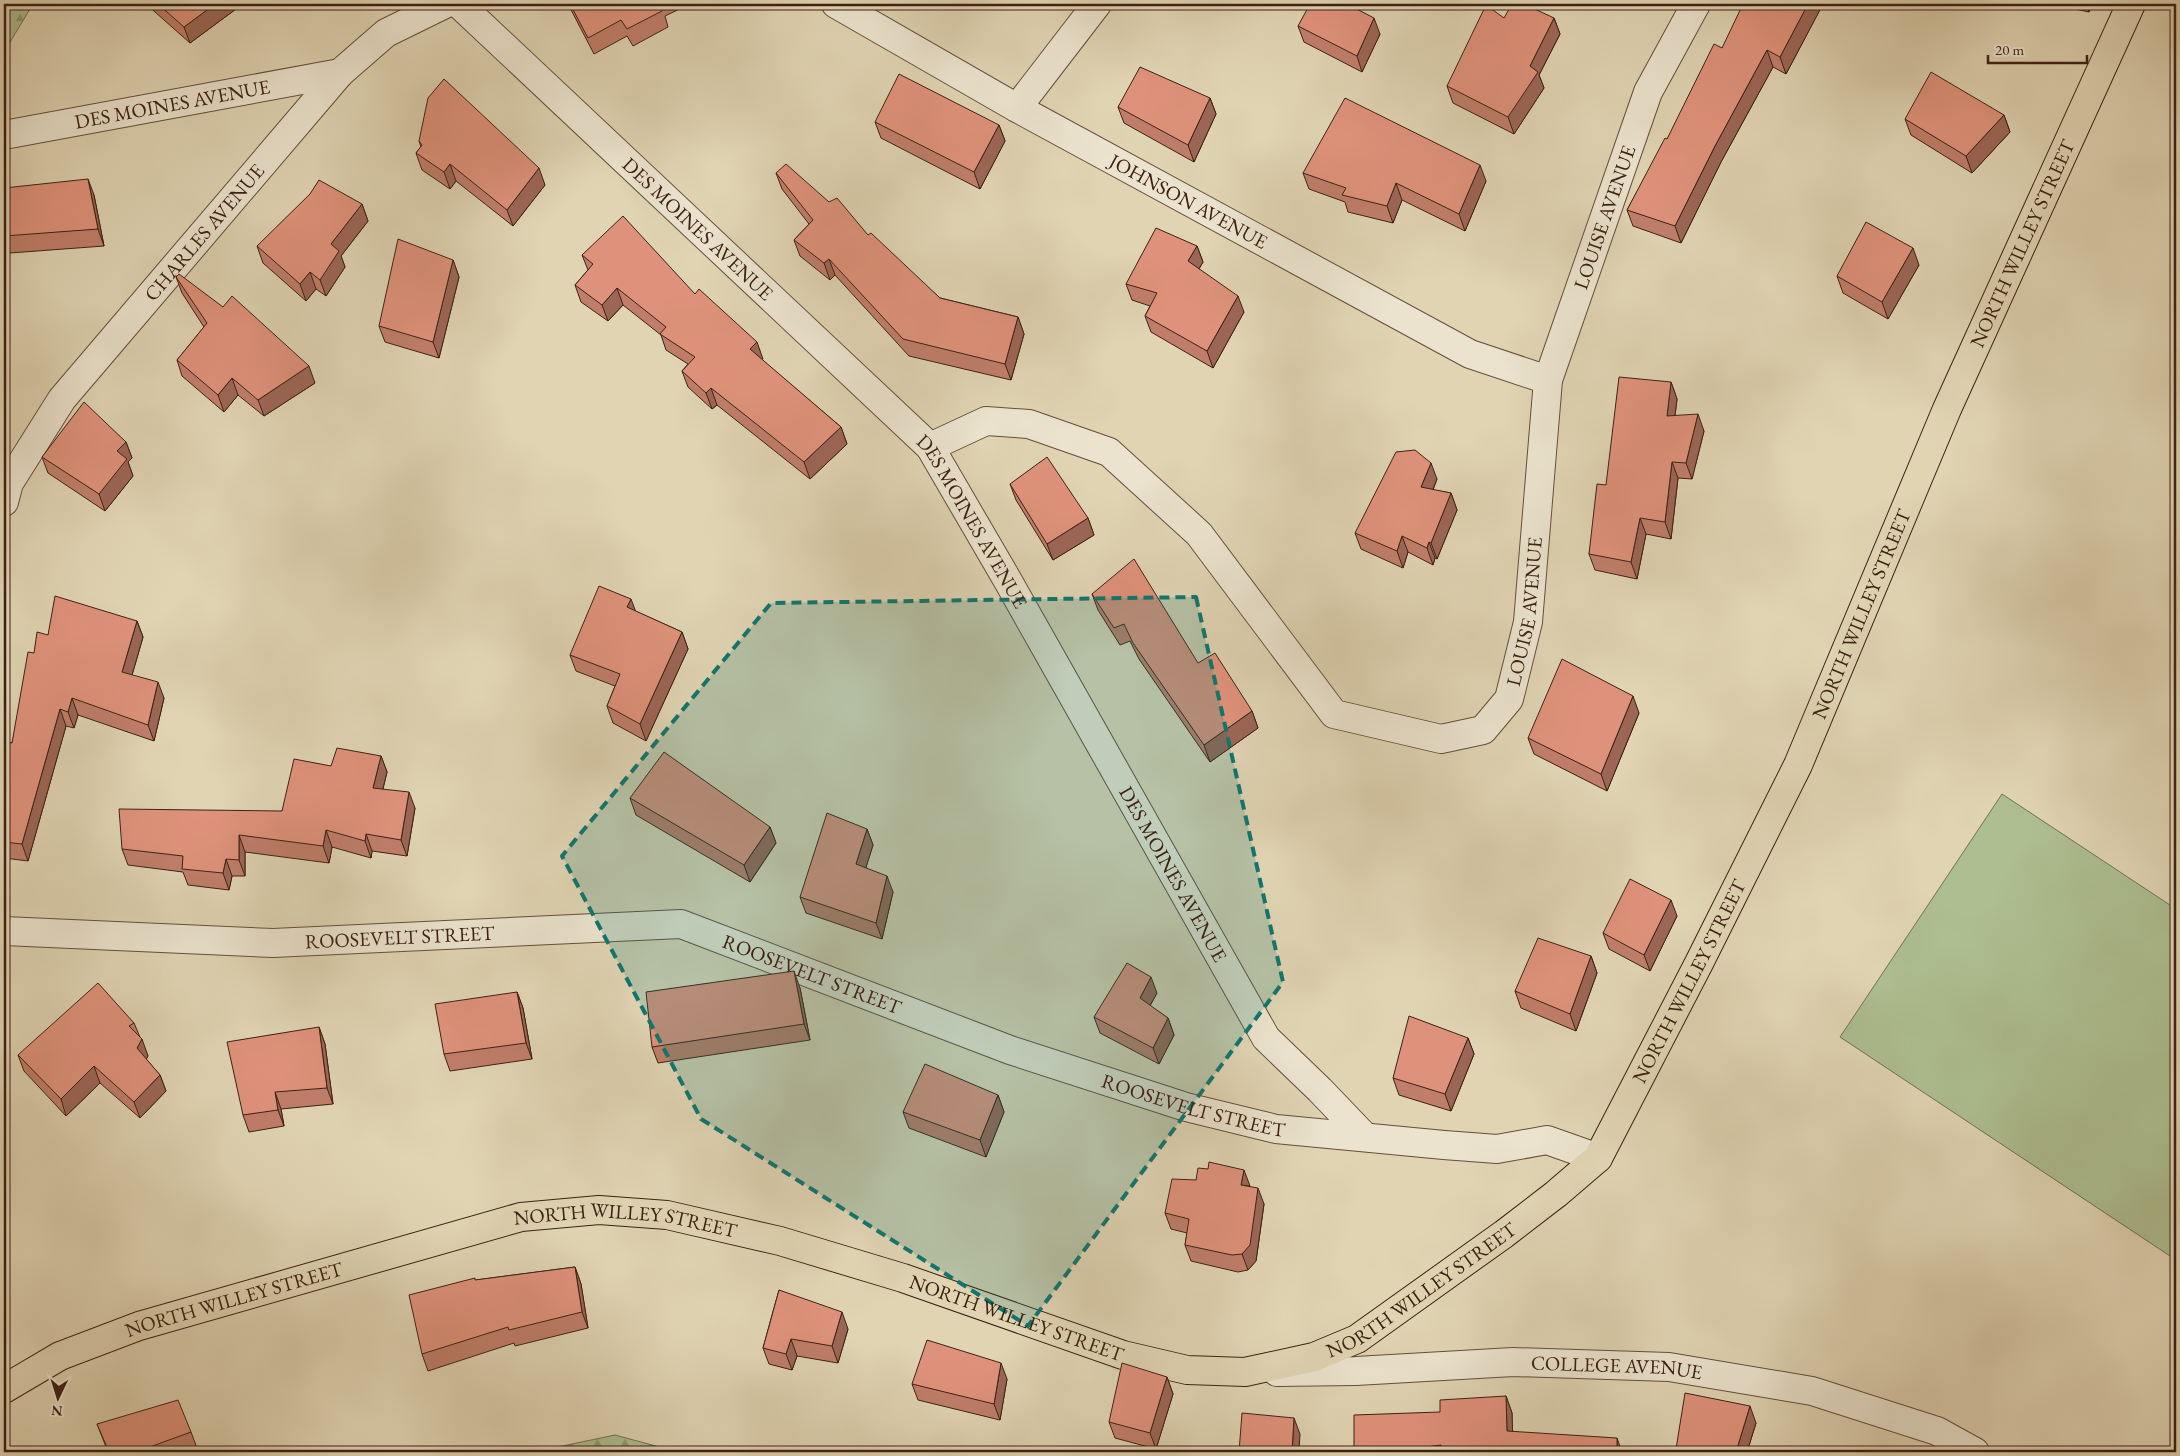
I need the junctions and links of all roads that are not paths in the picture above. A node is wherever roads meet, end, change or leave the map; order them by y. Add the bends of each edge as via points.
1 (445, 4) edge
2 (459, 4) edge
3 (836, 4) edge
4 (1097, 4) edge
5 (1696, 4) edge
6 (2131, 4) edge
7 (340, 73) junction
8 (1017, 108) junction
9 (4, 135) edge
10 (1548, 380) junction
11 (930, 446) junction
12 (4, 502) edge
13 (4, 931) edge
14 (1364, 1136) junction
15 (1598, 1158) junction
16 (1245, 1372) junction
17 (4, 1389) edge
18 (1975, 1452) edge

1 - 7 street, CHARLES AVENUE via 386,33
2 - 11 street, DES MOINES AVENUE
3 - 8 street, JOHNSON AVENUE
4 - 8 street
5 - 10 street, LOUISE AVENUE via 1648,92
6 - 15 main road, NORTH WILLEY STREET via 1947,409 1798,765
7 - 9 street, DES MOINES AVENUE
7 - 12 street, CHARLES AVENUE via 62,399 9,483
8 - 10 street, JOHNSON AVENUE via 1470,354
10 - 11 street, LOUISE AVENUE via 1528,622 1509,699 1482,730 1441,739 1334,714 1200,534 1110,452 1029,424 986,421
11 - 14 street, DES MOINES AVENUE via 1266,1038
13 - 14 street, ROOSEVELT STREET via 273,943 680,924 1010,1050 1186,1107 1276,1129
14 - 15 street, ROOSEVELT STREET via 1497,1149 1547,1140
15 - 16 main road, NORTH WILLEY STREET via 1504,1234 1357,1339 1314,1357
16 - 17 main road, NORTH WILLEY STREET via 1187,1370 1123,1355 903,1278 780,1241 667,1216 599,1210 521,1217 139,1326 60,1356
16 - 18 street, COLLEGE AVENUE via 1513,1362 1669,1367 1812,1391 1937,1431

